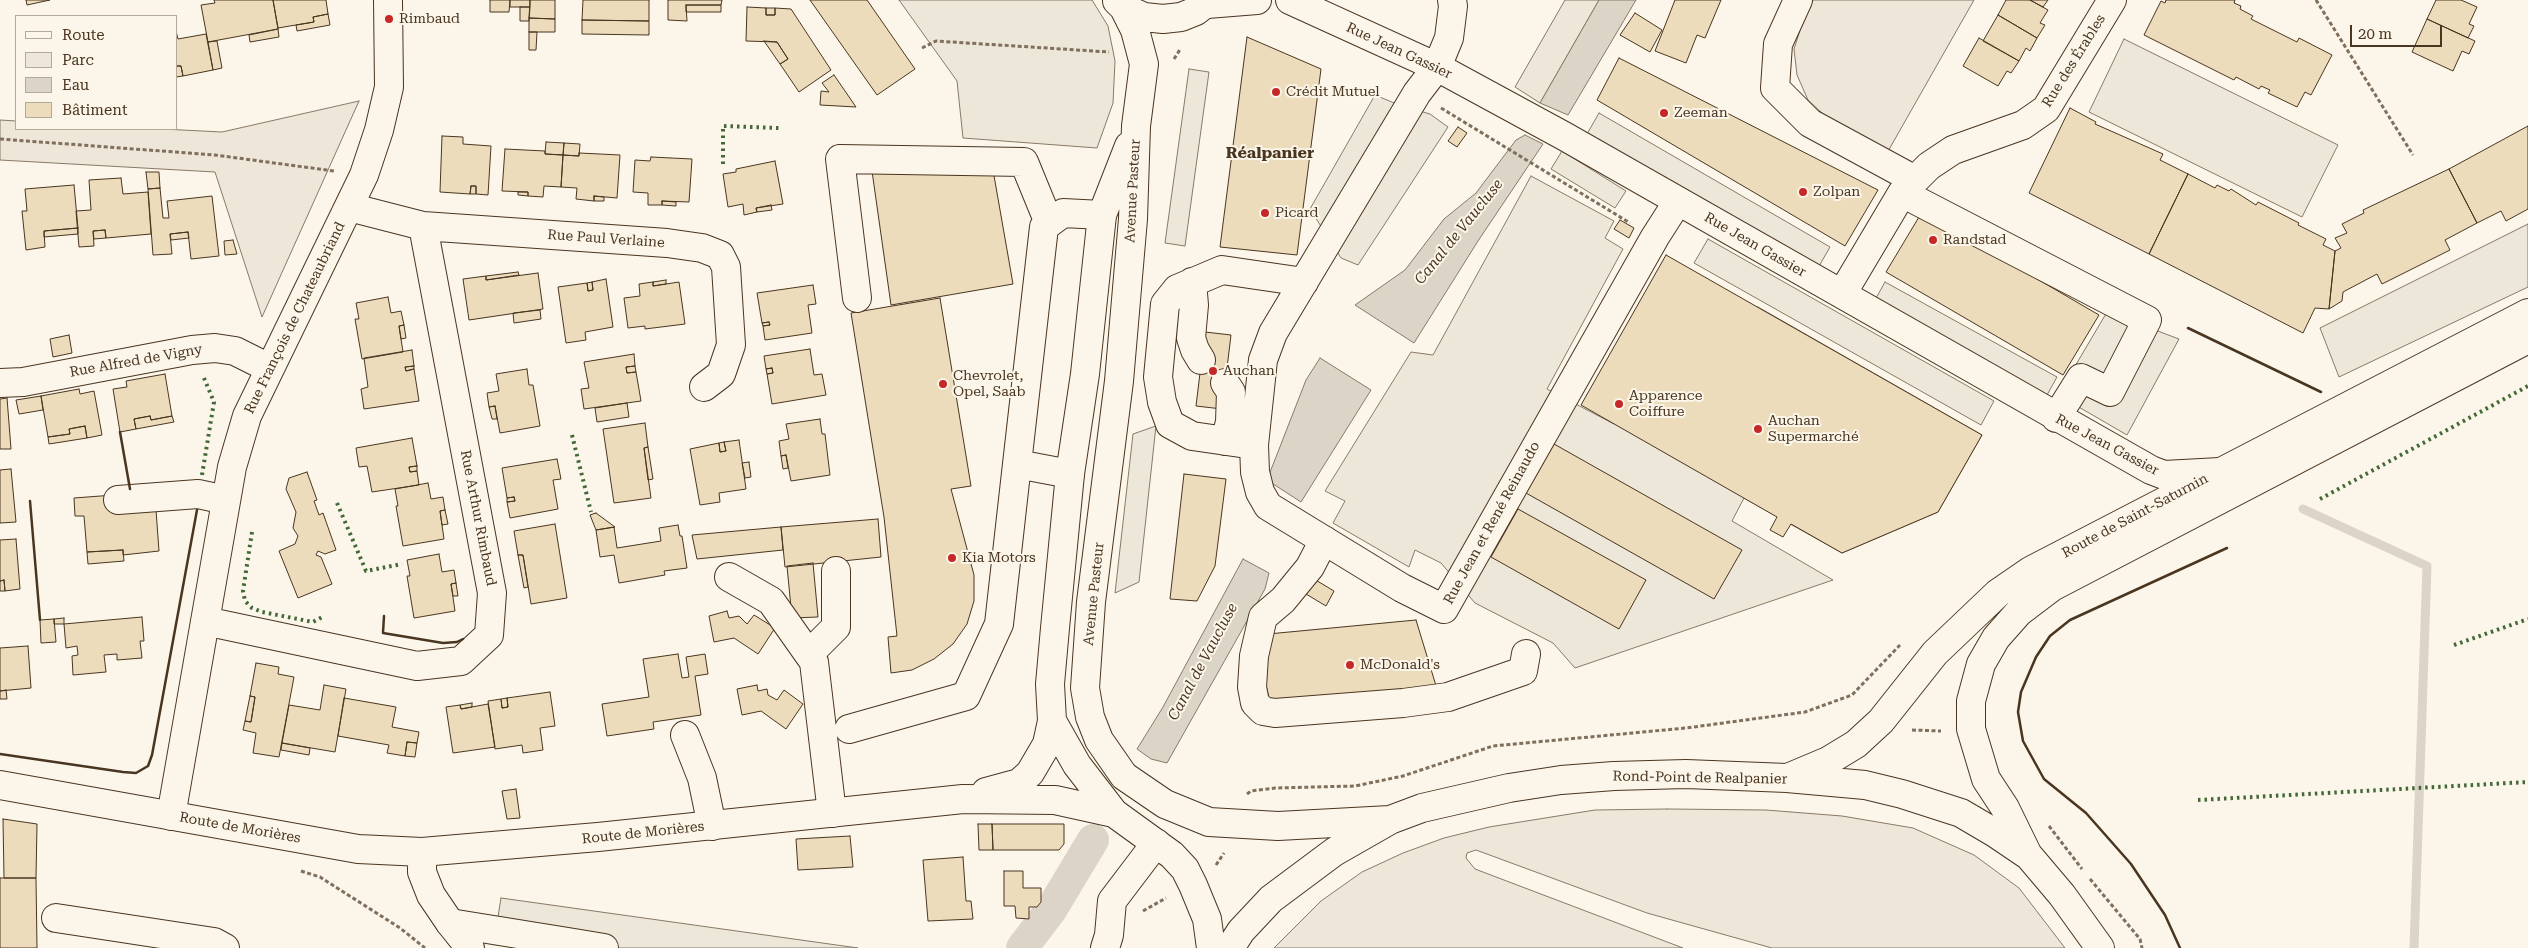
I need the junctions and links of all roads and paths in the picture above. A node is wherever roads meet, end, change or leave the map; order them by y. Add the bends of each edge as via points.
1 (388, 0) edge
2 (1257, 0) edge
3 (1290, 0) edge
4 (1452, 0) edge
5 (1798, 0) edge
6 (2112, 0) edge
7 (2316, 0) edge
8 (1208, 2) edge
9 (1120, 4) edge
10 (1181, 16) junction
11 (1184, 44) dead end
12 (922, 48) dead end
13 (1144, 64) junction
14 (1437, 67) junction
15 (1417, 93) junction
16 (1136, 126) junction
17 (0, 139) edge
18 (2413, 155) dead end
19 (364, 175) junction
20 (1908, 186) junction
21 (1678, 201) junction
22 (349, 207) junction
23 (1102, 214) junction
24 (1049, 223) junction
25 (423, 226) junction
26 (1655, 237) junction
27 (1192, 282) junction
28 (1304, 282) junction
29 (1842, 294) junction
30 (857, 298) dead end
31 (2528, 313) edge
32 (2528, 339) edge
33 (1202, 360) dead end
34 (269, 368) junction
35 (1225, 383) dead end
36 (0, 384) edge
37 (704, 387) dead end
38 (2056, 418) junction
39 (1224, 441) junction
40 (1254, 445) junction
41 (1017, 464) junction
42 (2220, 472) junction
43 (1070, 474) junction
44 (118, 500) dead end
45 (226, 500) junction
46 (1324, 540) junction
47 (836, 571) dead end
48 (729, 577) dead end
49 (205, 621) junction
50 (809, 654) junction
51 (1526, 654) dead end
52 (1052, 721) junction
53 (849, 729) dead end
54 (685, 735) dead end
55 (1787, 778) junction
56 (0, 785) edge
57 (964, 799) junction
58 (832, 814) junction
59 (1114, 814) junction
60 (171, 816) junction
61 (1390, 820) junction
62 (2047, 824) dead end
63 (712, 826) junction
64 (1156, 843) junction
65 (422, 852) junction
66 (2029, 856) junction
67 (297, 870) dead end
68 (56, 918) dead end
69 (450, 923) junction
70 (573, 946) edge
71 (225, 948) edge
72 (425, 948) edge
73 (470, 948) edge
74 (604, 948) edge
75 (1105, 948) edge
76 (1211, 948) edge
77 (1230, 948) edge
78 (2100, 948) edge
79 (2142, 948) edge

1 - 19 main road, Rue François de Chateaubriand via 388,87 379,130
2 - 8 main road
3 - 14 main road, Rue Jean Gassier
4 - 14 main road, Rue Jean et René Reinaudo via 1449,38
5 - 20 main road via 1778,44 1775,88 1810,123
6 - 20 main road, Rue des Érables via 2046,109 2023,125 1953,150
7 - 18 path
8 - 10 main road
9 - 10 main road via 1144,16 1163,19
9 - 13 main road, Avenue Pasteur via 1135,30
10 - 13 main road, Avenue Pasteur
11 - 13 path via 1169,68
12 - 13 path via 936,41 1105,51
13 - 16 main road, Avenue Pasteur
14 - 15 main road, Rue Jean et René Reinaudo
14 - 21 main road, Rue Jean Gassier
15 - 26 path
15 - 28 main road, Rue Jean et René Reinaudo
16 - 23 main road, Avenue Pasteur
16 - 61 main road, Avenue Pasteur via 1133,219 1119,381 1090,612 1085,688 1090,717 1099,740 1124,776 1165,804 1209,822 1278,826
17 - 19 path via 215,155
19 - 22 main road, Rue François de Chateaubriand
20 - 29 main road, Rue des Érables
20 - 38 main road via 2147,320 2110,392 2082,378
21 - 26 main road, Rue Jean et René Reinaudo
21 - 29 main road, Rue Jean Gassier
22 - 25 main road, Rue Paul Verlaine
22 - 34 main road, Rue François de Chateaubriand
23 - 24 main road via 1062,213
23 - 43 main road, Avenue Pasteur via 1085,374
24 - 30 main road via 1024,162 840,159
24 - 41 main road via 1044,227
25 - 37 main road, Rue Paul Verlaine via 667,243 702,248 720,255 726,267 732,345 721,374
25 - 49 main road, Rue Arthur Rimbaud via 492,593 489,635 461,661 417,666
26 - 46 main road, Rue Jean et René Reinaudo via 1444,609 1402,588
27 - 28 main road via 1222,270
27 - 33 main road via 1191,338
27 - 39 main road via 1177,289 1165,304 1158,377 1162,402 1170,424 1192,436
28 - 40 main road, Rue Jean et René Reinaudo via 1273,332 1262,360
29 - 38 main road, Rue Jean Gassier
31 - 42 main road, Route de Saint-Saturnin
32 - 66 main road, Route de Saint-Saturnin via 2052,587 2019,612 1996,638 1980,664 1971,701 1971,729 1986,780 2005,808
34 - 36 main road, Rue Alfred de Vigny via 235,351 215,348
34 - 45 main road, Rue François de Chateaubriand via 247,416
35 - 39 main road via 1231,392 1230,422
38 - 42 main road, Rue Jean Gassier via 2164,475
39 - 40 main road
40 - 46 main road, Rue Jean et René Reinaudo via 1255,472 1268,506
41 - 43 main road
41 - 53 main road via 999,624 966,696
42 - 55 main road, Route de Saint-Saturnin via 2030,571 1998,593 1935,653 1881,721 1856,744 1828,761
43 - 52 main road, Avenue Pasteur via 1050,684
44 - 45 main road via 198,494
45 - 49 main road, Rue François de Chateaubriand
46 - 51 main road via 1310,567 1283,600 1263,617 1254,656 1252,687 1262,711 1275,713 1448,697 1523,671
47 - 50 main road via 836,627
48 - 50 main road via 771,601
49 - 60 main road, Rue François de Chateaubriand
50 - 58 main road via 814,662
52 - 57 main road, Avenue Pasteur via 1046,744 1030,773 1019,782
52 - 59 main road, Avenue Pasteur via 1077,765
54 - 63 main road via 702,778
55 - 61 main road, Rond-Point de Realpanier via 1686,774 1561,780 1480,794 1422,808
55 - 66 main road, Rond-Point de Realpanier via 1866,785 1940,806 1995,832
56 - 60 main road, Route de Morières
57 - 58 main road, Route de Morières
57 - 59 main road, Route de Morières via 1055,800
58 - 63 main road, Route de Morières
59 - 64 main road, Route de Morières
60 - 65 main road, Route de Morières via 358,849
61 - 77 main road, Rond-Point de Realpanier via 1334,852 1271,898
62 - 79 path via 2140,939
63 - 65 main road, Route de Morières
64 - 75 main road via 1112,901
64 - 76 main road, Route de Morières via 1185,869 1207,919
65 - 69 main road via 422,872 431,895
66 - 78 main road, Rond-Point de Realpanier
67 - 72 path via 320,877 400,928
68 - 71 main road via 214,942
69 - 70 main road
69 - 73 main road
70 - 74 main road

